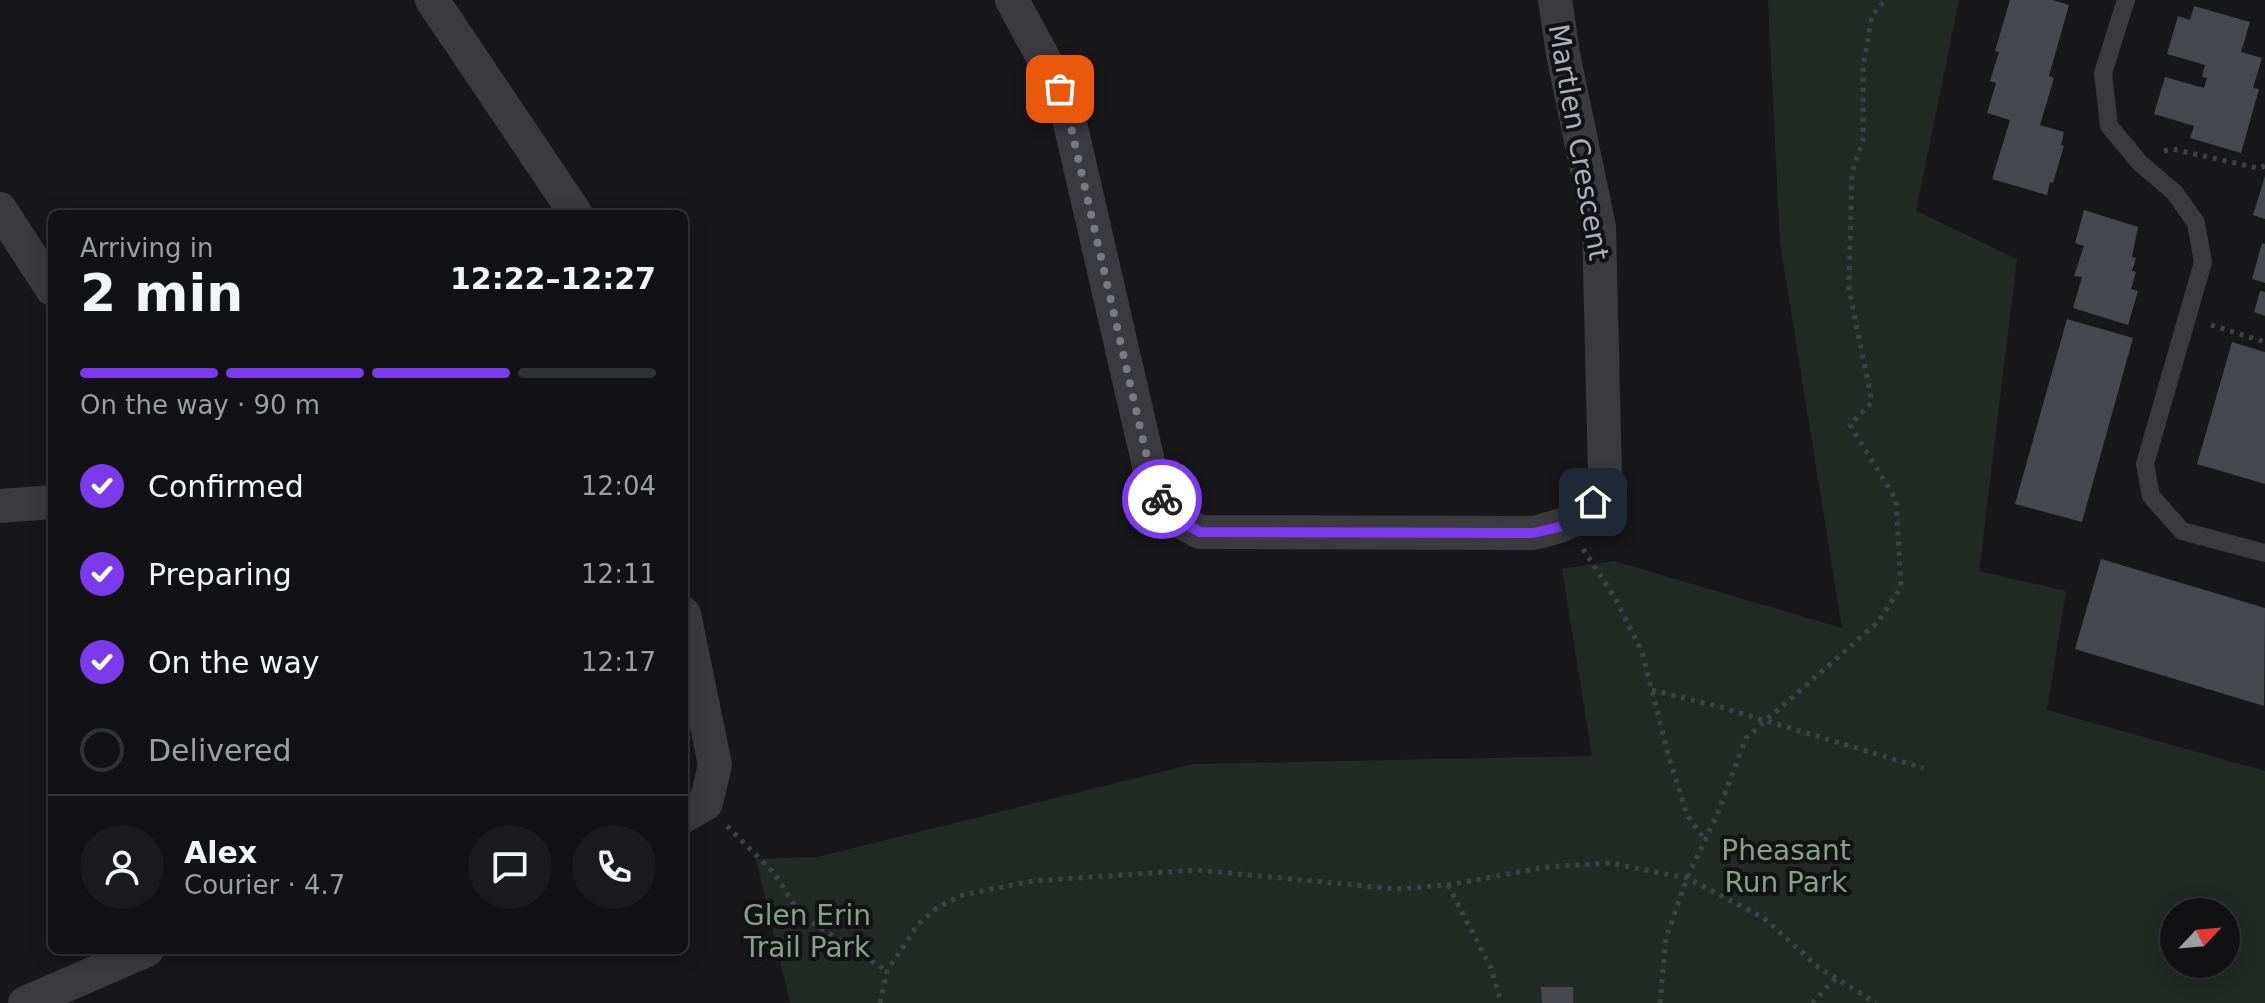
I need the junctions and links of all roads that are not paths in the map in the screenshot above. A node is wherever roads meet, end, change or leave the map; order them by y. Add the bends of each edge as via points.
1 (432, 0) edge
2 (1012, 0) edge
3 (1555, 0) edge
4 (2126, 0) edge
5 (0, 209) edge
6 (573, 210) edge
7 (48, 283) edge
8 (48, 502) edge
9 (0, 506) edge
10 (2265, 553) edge
11 (688, 633) edge
12 (695, 810) edge
13 (138, 954) edge
14 (25, 1003) edge

1 - 6 street
2 - 3 street, Martlen Crescent via 1060,89 1152,479 1169,515 1200,532 1533,533 1568,525 1593,502 1605,475 1599,227
4 - 10 lane via 2103,73 2109,126 2175,193 2196,223 2203,262 2145,464 2151,496 2182,531
5 - 7 street
8 - 9 street
11 - 12 street via 715,765
13 - 14 street

